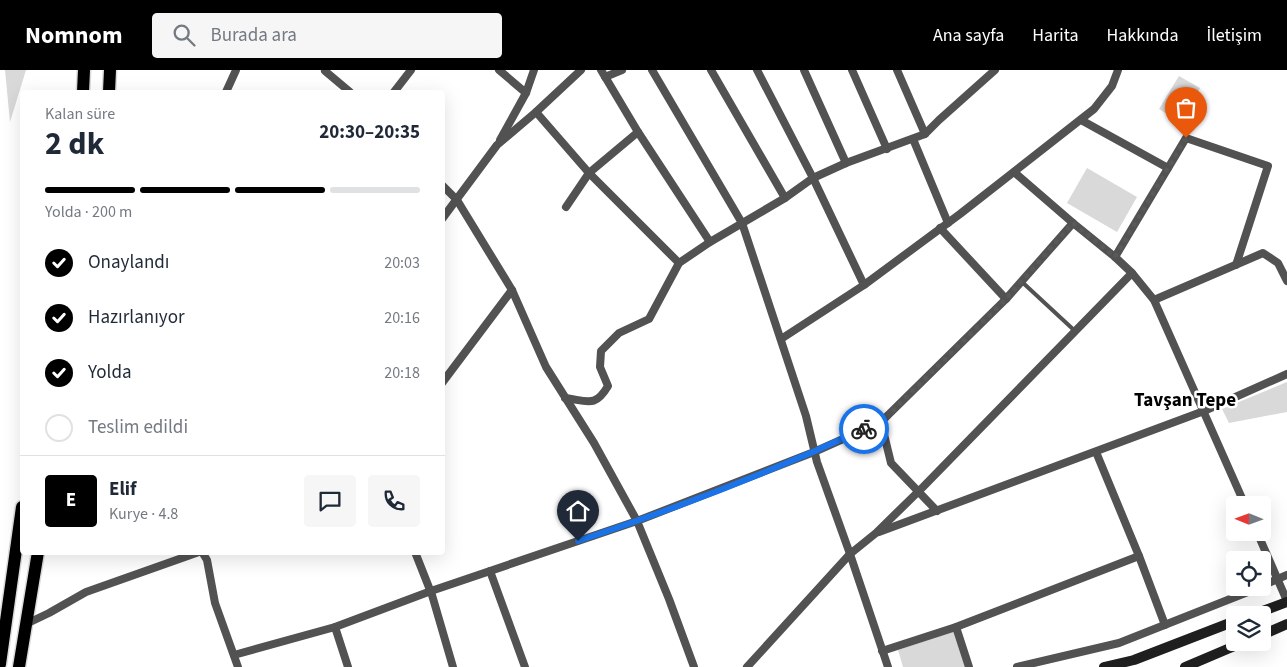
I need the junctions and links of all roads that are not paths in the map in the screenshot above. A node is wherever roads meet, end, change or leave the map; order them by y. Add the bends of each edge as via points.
1 (84, 70) edge
2 (110, 70) edge
3 (236, 70) edge
4 (411, 70) edge
5 (499, 70) edge
6 (534, 70) edge
7 (582, 70) edge
8 (622, 70) edge
9 (652, 70) edge
10 (711, 70) edge
11 (757, 70) edge
12 (804, 70) edge
13 (852, 70) edge
14 (896, 70) edge
15 (995, 70) edge
16 (1118, 70) edge
17 (325, 71) edge
18 (603, 74) edge
19 (83, 90) edge
20 (109, 90) edge
21 (227, 90) edge
22 (348, 90) edge
23 (396, 90) edge
24 (526, 93) junction
25 (536, 112) junction
26 (1081, 120) junction
27 (638, 132) junction
28 (925, 134) junction
29 (913, 139) junction
30 (497, 145) junction
31 (887, 149) junction
32 (846, 163) junction
33 (1168, 168) junction
34 (1014, 172) junction
35 (589, 173) junction
36 (813, 178) junction
37 (445, 188) edge
38 (785, 198) junction
39 (457, 200) junction
40 (566, 207) dead end
41 (445, 215) edge
42 (742, 223) junction
43 (948, 223) junction
44 (1073, 223) junction
45 (940, 228) junction
46 (710, 242) junction
47 (1115, 257) junction
48 (679, 263) junction
49 (1236, 265) junction
50 (1132, 272) junction
51 (1021, 281) junction
52 (1287, 281) edge
53 (864, 285) junction
54 (512, 290) junction
55 (1006, 299) junction
56 (1154, 300) junction
57 (1074, 331) junction
58 (780, 339) junction
59 (1287, 374) edge
60 (445, 379) edge
61 (565, 398) junction
62 (1204, 411) junction
63 (881, 422) junction
64 (814, 452) junction
65 (1096, 452) junction
66 (918, 492) junction
67 (1241, 496) edge
68 (937, 511) junction
69 (20, 519) edge
70 (637, 521) junction
71 (876, 533) junction
72 (1262, 541) edge
73 (850, 554) junction
74 (38, 555) edge
75 (192, 555) edge
76 (203, 555) edge
77 (416, 555) edge
78 (1139, 556) junction
79 (490, 570) junction
80 (1287, 576) edge
81 (1278, 579) junction
82 (1271, 582) edge
83 (431, 591) junction
84 (1238, 596) edge
85 (1287, 601) edge
86 (1271, 607) edge
87 (3, 622) edge
88 (26, 624) junction
89 (1287, 624) edge
90 (1164, 625) junction
91 (1226, 625) edge
92 (335, 627) junction
93 (956, 627) junction
94 (1271, 631) edge
95 (1226, 650) edge
96 (882, 651) junction
97 (234, 655) junction
98 (0, 664) edge
99 (19, 667) edge
100 (238, 667) edge
101 (348, 667) edge
102 (453, 667) edge
103 (525, 667) edge
104 (694, 667) edge
105 (747, 667) edge
106 (888, 667) edge
107 (969, 667) edge
108 (1017, 667) edge
109 (1104, 667) edge
110 (1185, 667) edge

1 - 19 main road
2 - 20 main road
3 - 21 street
4 - 23 street
5 - 24 street
6 - 24 street
7 - 25 street
8 - 18 street
9 - 42 street
10 - 38 street
11 - 36 street
12 - 32 street
13 - 31 street
14 - 28 street
15 - 28 street
16 - 26 street via 1112,86
17 - 22 street
18 - 27 street
24 - 30 street
25 - 30 street
25 - 35 street
26 - 33 street
26 - 34 street
27 - 35 street
27 - 46 street
28 - 29 street
29 - 31 street
29 - 43 street
30 - 39 street
31 - 32 street
32 - 36 street
33 - 47 street
33 - 49 street via 1186,138 1268,166
34 - 43 street
34 - 44 street
35 - 40 street
35 - 48 street
36 - 38 street
36 - 53 street
37 - 39 street
38 - 42 street
39 - 41 street
39 - 54 street
42 - 46 street
42 - 58 street
43 - 45 street
44 - 47 street
44 - 51 street
45 - 53 street
45 - 55 street
46 - 48 street
47 - 50 street
48 - 61 street via 649,319 619,333 601,351 600,367 608,386 600,398 592,402
49 - 52 street via 1263,254 1278,263
49 - 56 street
50 - 56 street
50 - 57 street
51 - 55 street
51 - 57 lane
53 - 58 street
54 - 60 street
54 - 61 street via 546,367
55 - 63 street
56 - 62 street
57 - 66 street
58 - 64 street via 806,416
59 - 62 street
61 - 70 street
62 - 65 street
62 - 67 street
63 - 64 street
63 - 66 street via 891,463
64 - 70 street
64 - 73 street
65 - 68 street
65 - 78 street
66 - 68 street
66 - 71 street
68 - 71 street
69 - 87 main road
70 - 79 street
70 - 104 street
71 - 73 street
72 - 81 street
73 - 96 street
73 - 105 street
74 - 88 main road
75 - 88 street via 86,592
76 - 97 street via 215,603
77 - 83 street
78 - 90 street
78 - 93 street
79 - 83 street
79 - 103 street
80 - 81 street
81 - 82 street
81 - 85 street
83 - 92 street
83 - 102 street
84 - 90 street
85 - 86 street
87 - 98 main road
88 - 99 main road
89 - 94 street
90 - 108 street via 1119,644
91 - 109 street via 1134,660
92 - 97 street
92 - 101 street
93 - 96 street
93 - 107 street
95 - 110 street
96 - 106 street
97 - 100 street

